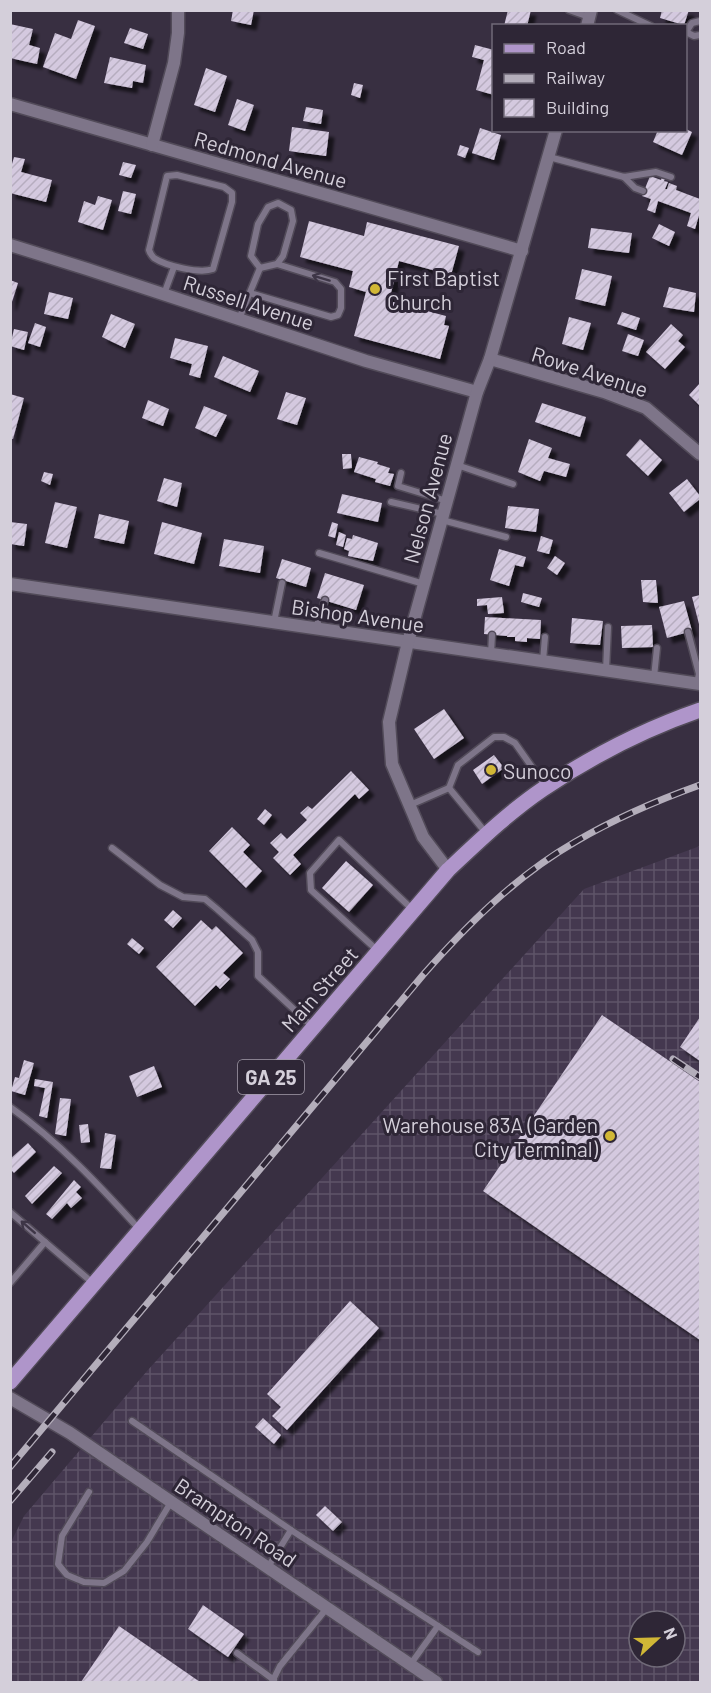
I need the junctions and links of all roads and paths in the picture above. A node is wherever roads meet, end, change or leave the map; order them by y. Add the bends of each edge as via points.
1 (178, 10) edge
2 (569, 10) edge
3 (617, 10) edge
4 (589, 18) edge
5 (700, 20) edge
6 (647, 24) edge
7 (687, 30) edge
8 (10, 104) edge
9 (555, 132) edge
10 (152, 145) junction
11 (549, 157) junction
12 (624, 177) junction
13 (671, 177) dead end
14 (643, 191) dead end
15 (10, 245) edge
16 (522, 251) junction
17 (277, 264) junction
18 (174, 267) junction
19 (260, 268) junction
20 (250, 293) junction
21 (164, 294) junction
22 (239, 319) junction
23 (490, 359) junction
24 (477, 392) junction
25 (700, 453) edge
26 (457, 464) junction
27 (401, 473) dead end
28 (513, 484) dead end
29 (447, 501) junction
30 (391, 502) dead end
31 (442, 517) junction
32 (506, 537) dead end
33 (319, 553) dead end
34 (10, 584) edge
35 (282, 584) dead end
36 (424, 584) junction
37 (324, 600) dead end
38 (274, 622) junction
39 (608, 627) dead end
40 (316, 628) junction
41 (688, 632) dead end
42 (492, 635) dead end
43 (545, 637) dead end
44 (408, 642) junction
45 (657, 648) dead end
46 (491, 654) junction
47 (543, 661) junction
48 (606, 670) junction
49 (654, 677) junction
50 (699, 684) edge
51 (700, 703) edge
52 (694, 713) edge
53 (546, 787) junction
54 (449, 788) junction
55 (410, 805) junction
56 (487, 834) junction
57 (111, 848) dead end
58 (448, 870) junction
59 (413, 911) junction
60 (379, 952) junction
61 (314, 1028) junction
62 (10, 1107) edge
63 (10, 1212) edge
64 (141, 1230) junction
65 (45, 1242) junction
66 (10, 1282) edge
67 (94, 1285) junction
68 (10, 1382) edge
69 (10, 1398) edge
70 (132, 1421) dead end
71 (89, 1492) dead end
72 (171, 1502) junction
73 (291, 1530) junction
74 (268, 1568) junction
75 (327, 1608) junction
76 (438, 1626) junction
77 (478, 1652) dead end
78 (237, 1653) dead end
79 (410, 1665) junction
80 (273, 1681) edge
81 (436, 1683) edge

1 - 10 street via 174,63
2 - 4 lane
3 - 6 lane
5 - 7 lane
8 - 10 street, Redmond Avenue
9 - 11 street, Nelson Avenue
10 - 16 street, Redmond Avenue
11 - 12 lane
11 - 16 street, Nelson Avenue
12 - 13 lane via 656,172
12 - 14 lane
15 - 21 street, Russell Avenue
16 - 23 street, Nelson Avenue
17 - 19 lane
17 - 19 lane via 293,221 291,210 278,203 268,207 258,224 251,256
20 -> 17 lane via 331,317 338,315 341,289 335,282
18 - 18 lane via 153,257 149,250 167,176 177,175 232,192 213,269 206,272
18 - 21 lane
19 - 20 lane
20 - 22 lane
21 - 22 street, Russell Avenue
22 - 24 street, Russell Avenue
23 - 24 street, Nelson Avenue
23 - 25 street, Rowe Avenue via 646,408
24 - 26 street, Nelson Avenue
26 - 28 lane
26 - 29 street, Nelson Avenue
27 - 29 lane via 398,486
29 - 31 street, Nelson Avenue
30 - 31 lane
31 - 32 lane
31 - 36 street, Nelson Avenue
33 - 36 lane
34 - 38 street, Bishop Avenue
35 - 38 lane
36 - 44 street, Nelson Avenue
37 - 40 lane
38 - 40 street, Bishop Avenue
39 - 48 lane
40 - 44 street, Bishop Avenue
41 - 50 lane
42 - 46 lane
43 - 47 lane
44 - 46 street, Bishop Avenue
44 - 55 street, Nelson Avenue via 388,722 392,764
45 - 49 lane
46 - 47 street, Bishop Avenue
47 - 48 street, Bishop Avenue
48 - 49 street, Bishop Avenue
49 - 50 street, Bishop Avenue
51 - 52 street, Main Street
52 - 53 main road, Main Street / GA 25 via 637,735
53 - 54 lane via 515,742 504,736 494,737 458,765
53 - 56 main road, Main Street / GA 25
54 - 55 lane
54 - 56 lane
55 - 58 street, Nelson Avenue via 423,837
56 - 58 main road, Main Street / GA 25
57 - 61 lane via 160,885 183,897 205,899 252,940 258,952 258,976
58 - 59 main road, Main Street / GA 25
59 - 60 main road, Main Street / GA 25
59 - 60 lane via 339,840 310,873 311,890
60 - 61 main road, Main Street / GA 25
61 - 64 main road, Main Street / GA 25
62 - 64 lane via 39,1128
65 -> 63 lane
64 - 67 main road, Main Street / GA 25
65 - 66 lane
65 - 67 lane
67 - 68 main road, Main Street / GA 25
69 - 72 street, Brampton Road via 70,1433
70 - 73 lane
71 - 72 lane via 63,1536 58,1564 67,1575 84,1582 104,1583 124,1571
72 - 74 street, Brampton Road
73 - 74 lane
73 - 76 lane
74 - 75 street, Brampton Road
75 - 79 street, Brampton Road
75 - 80 lane via 280,1666
76 - 77 lane
76 - 79 lane
78 - 80 lane
79 - 81 street, Brampton Road

